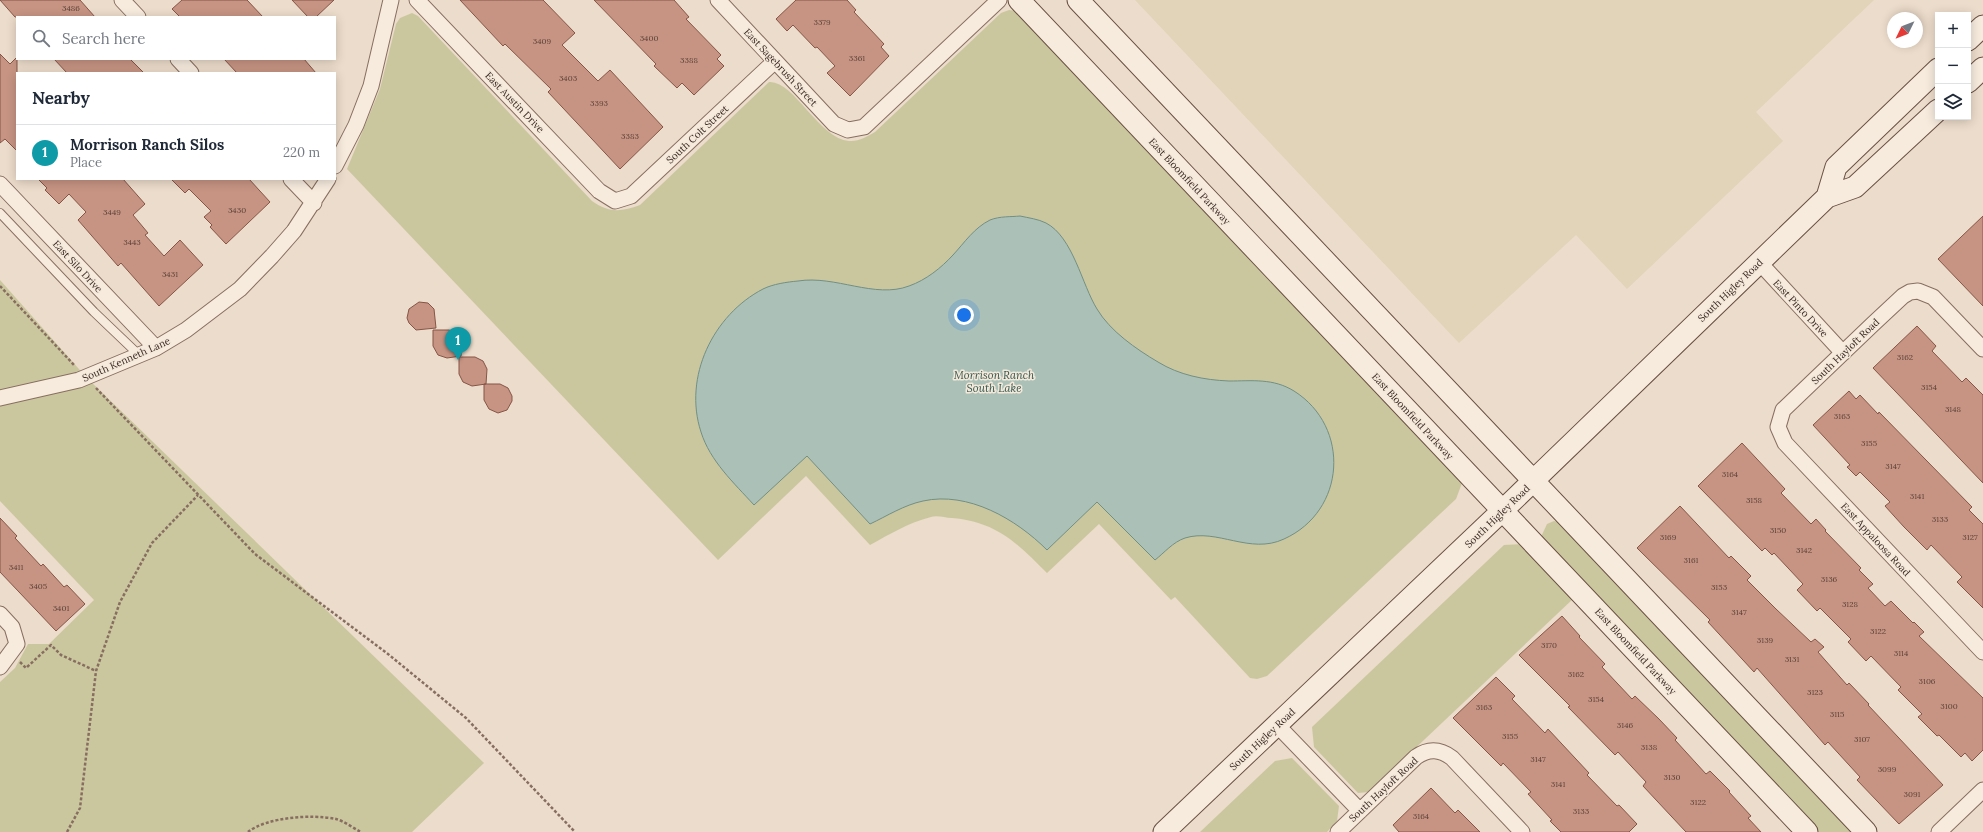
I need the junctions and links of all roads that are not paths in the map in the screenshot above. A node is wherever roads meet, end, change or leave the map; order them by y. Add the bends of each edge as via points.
1 (122, 0) edge
2 (391, 0) edge
3 (417, 0) edge
4 (718, 0) edge
5 (999, 0) edge
6 (1019, 0) edge
7 (1078, 0) edge
8 (137, 16) edge
9 (1983, 26) edge
10 (1971, 37) edge
11 (179, 60) edge
12 (775, 61) junction
13 (1983, 68) edge
14 (190, 72) edge
15 (1935, 72) edge
16 (1971, 79) edge
17 (1935, 113) edge
18 (336, 164) edge
19 (293, 180) edge
20 (327, 180) edge
21 (0, 184) edge
22 (1827, 196) junction
23 (615, 201) joint
24 (314, 203) junction
25 (0, 213) edge
26 (1759, 262) junction
27 (156, 348) junction
28 (1983, 349) edge
29 (1843, 353) junction
30 (138, 354) junction
31 (0, 398) edge
32 (1779, 420) joint
33 (1533, 481) junction
34 (1503, 510) junction
35 (0, 614) edge
36 (1983, 652) edge
37 (0, 667) edge
38 (1277, 725) junction
39 (1983, 790) edge
40 (1360, 811) junction
41 (1164, 832) edge
42 (1338, 832) edge
43 (1522, 832) edge
44 (1807, 832) edge
45 (1866, 832) edge
46 (1939, 832) edge

1 - 8 street
2 - 18 street via 371,86 356,125
3 - 23 street, East Austin Drive via 599,191
4 - 12 street, East Sagebrush Street
5 - 12 street, East Sagebrush Street via 864,127 848,130 834,124
6 - 34 street, East Bloomfield Parkway
7 - 33 street
9 - 10 street
11 - 14 street
12 - 23 street, South Colt Street via 631,196
13 - 16 street
15 - 22 street, South Higley Road via 1836,167
17 - 22 street, South Higley Road via 1855,187
19 - 24 street
20 - 24 street, South Kenneth Lane
21 - 27 street, East Silo Drive
22 - 26 street, South Higley Road
24 - 27 street, South Kenneth Lane via 294,231 240,289 186,330
25 - 30 lane via 94,312
26 - 29 street, East Pinto Drive
26 - 33 street, South Higley Road
27 - 30 street, South Kenneth Lane
28 - 29 street, South Hayloft Road via 1933,297 1918,291 1903,296
29 - 32 street, South Hayloft Road via 1783,410
30 - 31 street, South Kenneth Lane via 86,377
32 - 36 street, East Appaloosa Road via 1780,435 1785,442
33 - 34 street, South Higley Road
33 - 45 street
34 - 38 street, South Higley Road
34 - 44 street, East Bloomfield Parkway
35 - 37 street via 12,626 14,648
38 - 40 street
38 - 41 street, South Higley Road
39 - 46 street
40 - 42 street, South Hayloft Road
40 - 43 street, South Hayloft Road via 1416,757 1431,750 1452,758

